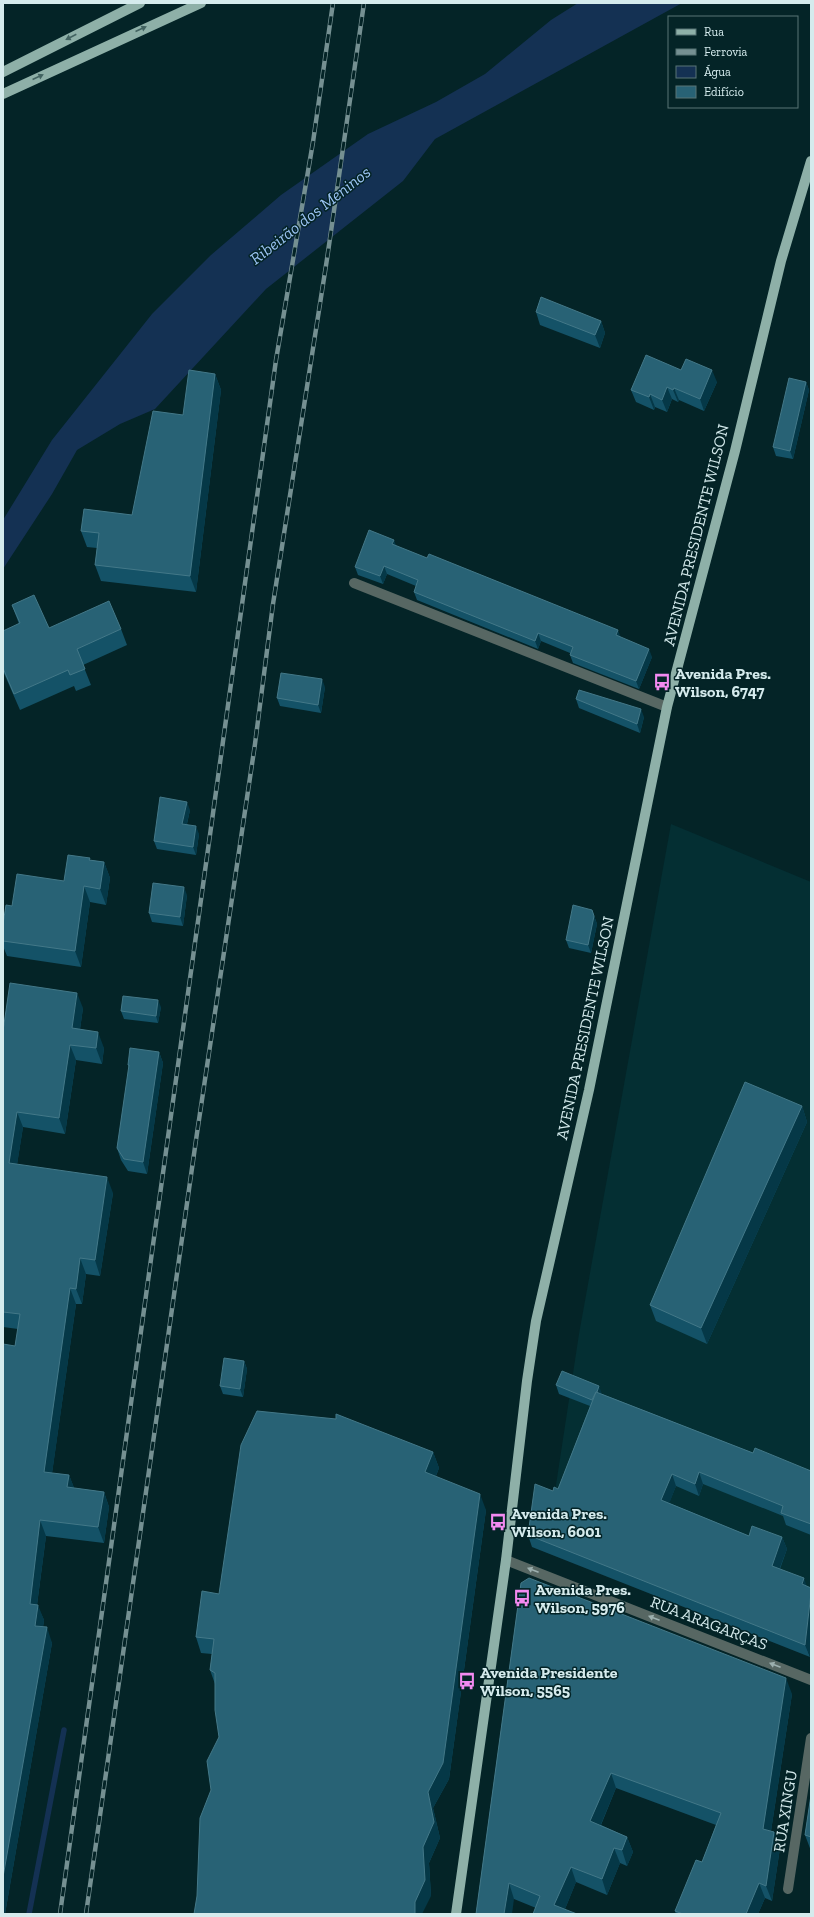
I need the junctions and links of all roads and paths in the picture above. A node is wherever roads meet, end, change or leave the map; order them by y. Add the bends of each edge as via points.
1 (140, 3) edge
2 (201, 3) edge
3 (3, 72) edge
4 (3, 94) edge
5 (811, 161) edge
6 (354, 583) dead end
7 (667, 708) junction
8 (506, 1560) junction
9 (811, 1680) edge
10 (811, 1738) edge
11 (788, 1889) dead end
12 (456, 1914) edge

1 -> 3 main road
4 -> 2 main road
5 - 7 main road, AVENIDA PRESIDENTE WILSON via 781,261 735,450
6 - 7 street
7 - 8 main road, AVENIDA PRESIDENTE WILSON via 589,1090 534,1334 526,1381
9 -> 8 street, RUA ARAGARÇAS
8 - 12 main road, AVENIDA PRESIDENTE WILSON
10 - 11 street, RUA XINGU

